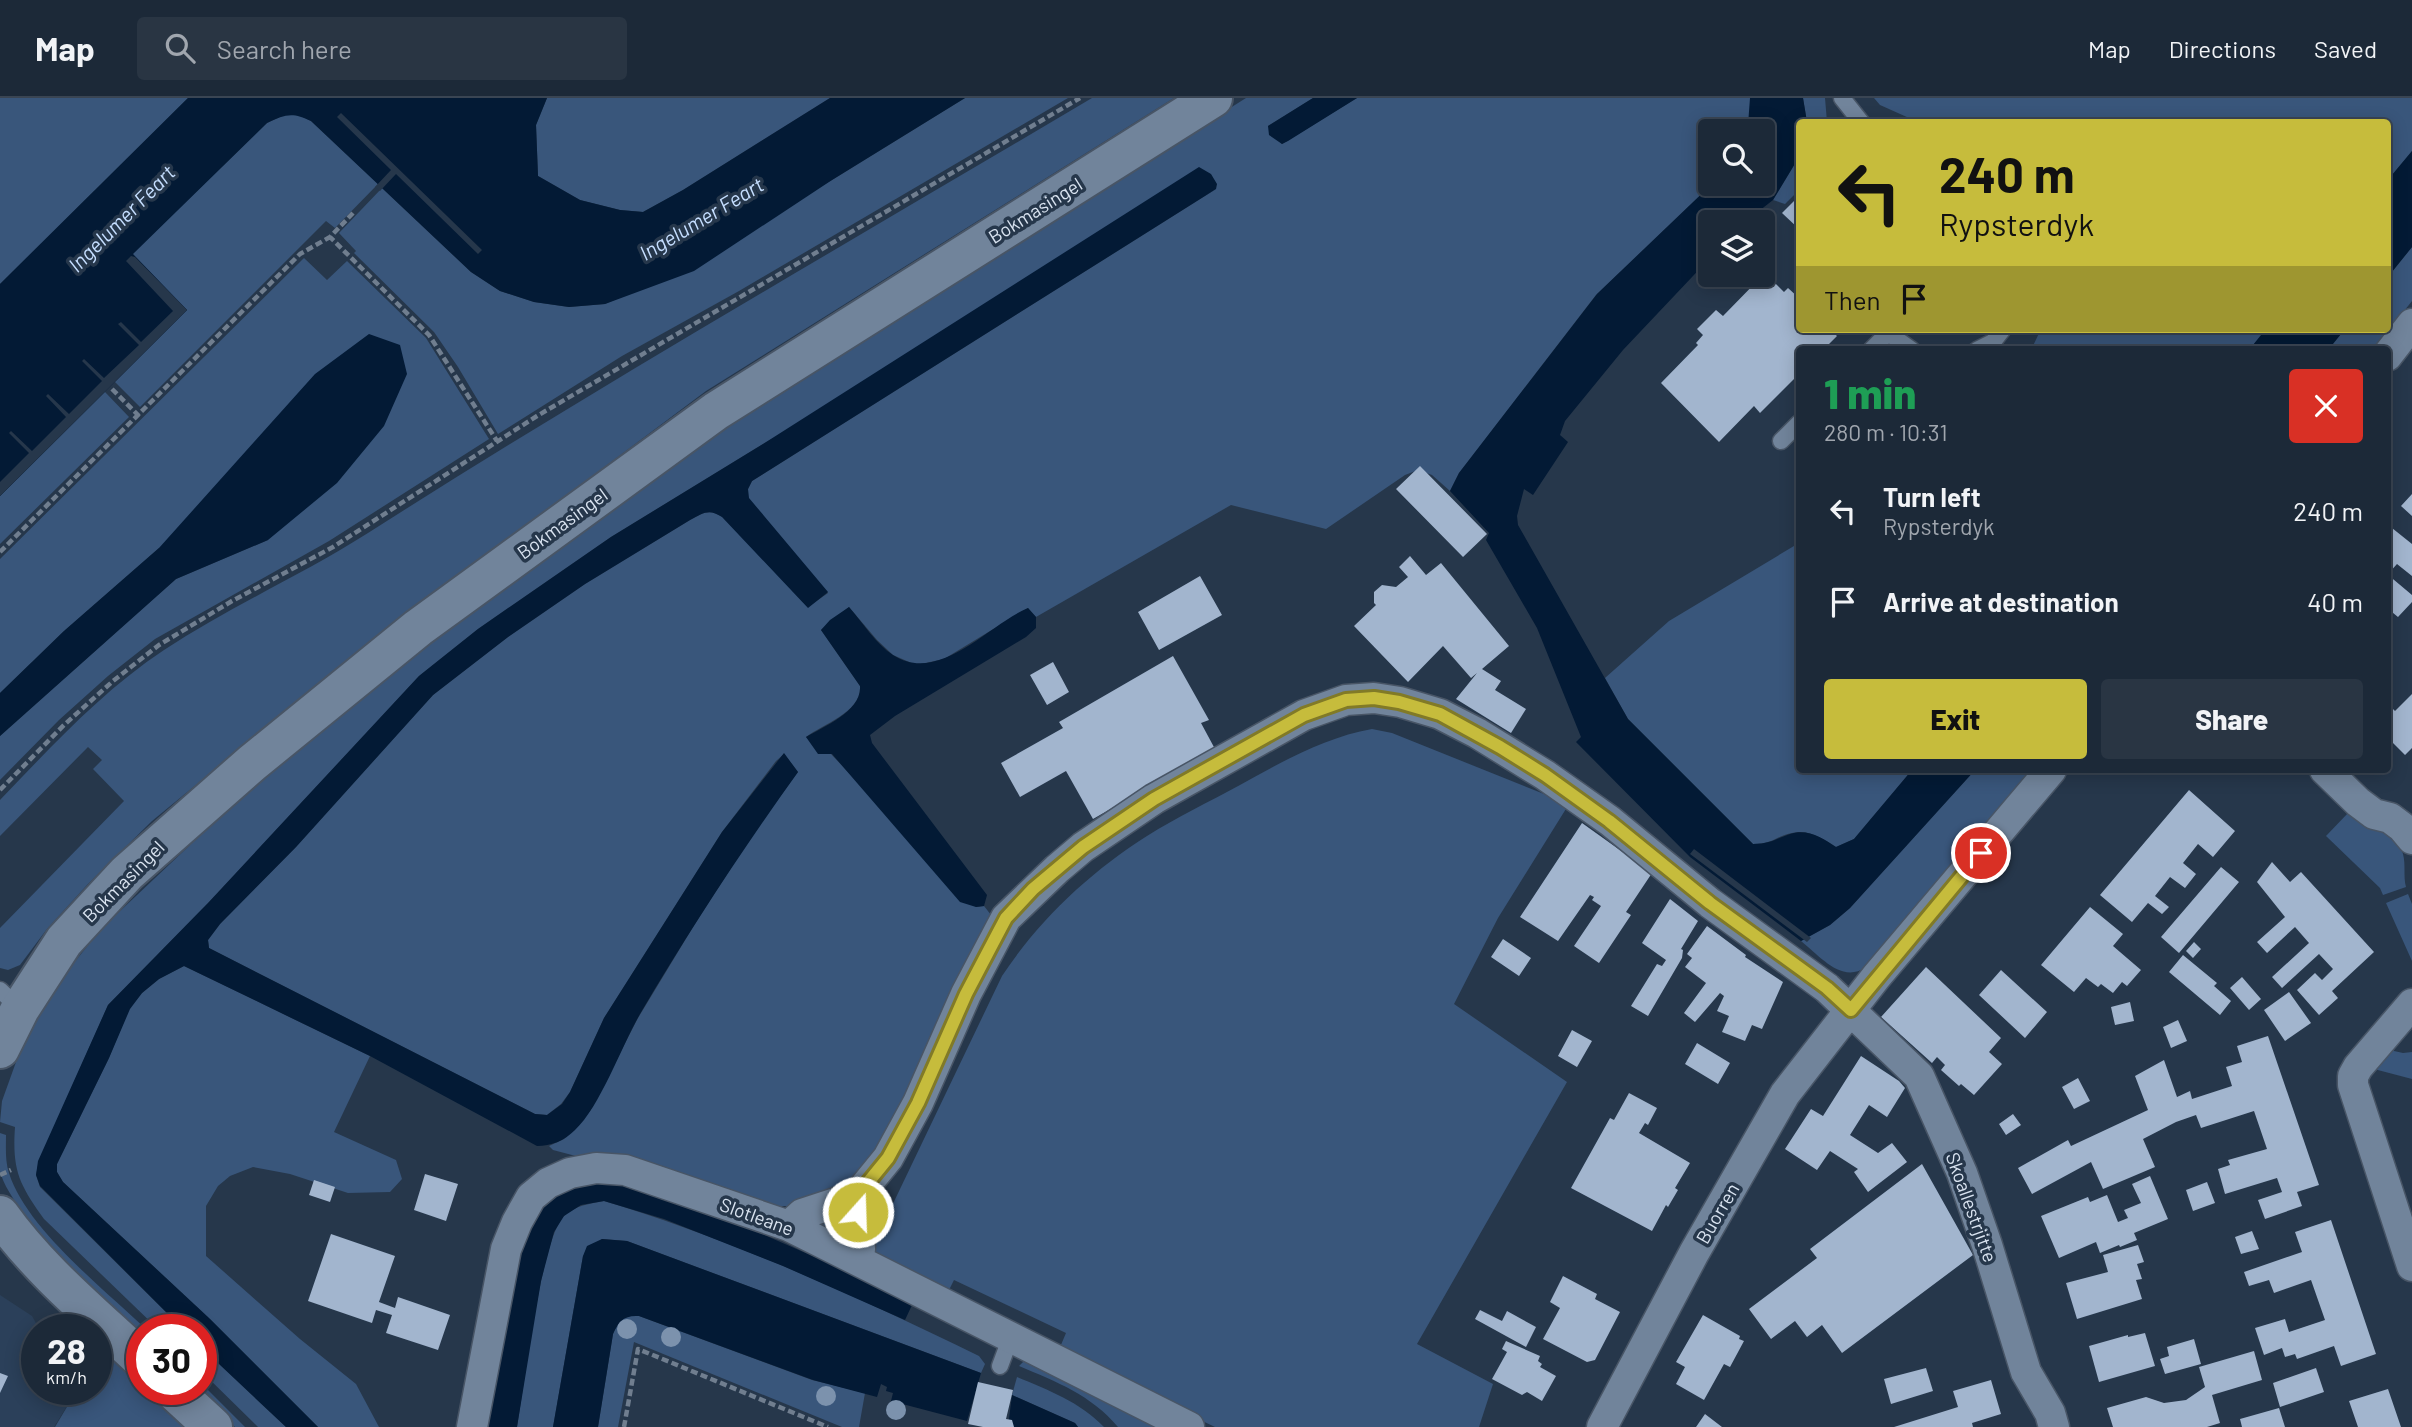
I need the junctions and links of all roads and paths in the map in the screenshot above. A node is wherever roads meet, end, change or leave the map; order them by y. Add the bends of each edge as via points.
1 (1080, 98) edge
2 (1213, 98) edge
3 (1842, 98) edge
4 (1859, 119) edge
5 (353, 213) dead end
6 (330, 237) junction
7 (2412, 324) edge
8 (1888, 333) edge
9 (1888, 333) edge
10 (2000, 333) edge
11 (1875, 346) edge
12 (1906, 346) edge
13 (1986, 346) edge
14 (2391, 351) edge
15 (112, 389) dead end
16 (139, 416) junction
17 (1796, 426) edge
18 (497, 441) junction
19 (1781, 441) dead end
20 (0, 552) edge
21 (2048, 773) edge
22 (2328, 773) edge
23 (0, 790) edge
24 (2412, 839) edge
25 (10, 1000) edge
26 (2412, 1004) edge
27 (1851, 1010) junction
28 (0, 1049) edge
29 (11, 1170) dead end
30 (0, 1175) edge
31 (857, 1196) junction
32 (0, 1215) edge
33 (789, 1226) junction
34 (857, 1260) junction
35 (2412, 1266) edge
36 (126, 1345) edge
37 (189, 1405) edge
38 (213, 1427) edge
39 (472, 1427) edge
40 (624, 1427) edge
41 (828, 1427) edge
42 (1189, 1427) edge
43 (1602, 1427) edge
44 (2054, 1427) edge

1 - 18 path
2 - 25 street, Bokmasingel via 716,411 418,628 252,763 127,873
3 - 4 lane
5 - 6 path
6 - 16 path via 300,254
6 - 18 path via 429,335
7 - 14 street
8 - 11 lane
9 - 12 lane
10 - 13 lane
15 - 16 path
16 - 20 path
17 - 19 lane
18 - 23 path via 333,547 159,645 64,725
21 - 27 street, Buorren
22 - 24 street via 2358,802 2374,814 2390,818
25 - 28 street, Bokmasingel
26 - 35 street via 2353,1076
27 - 31 street, Skoallestrjitte via 1609,821 1488,740 1440,714 1399,702 1346,700 1304,715 1154,799 1083,847 1033,889 993,940 912,1114 888,1158
27 - 43 street, Buorren via 1785,1094
27 - 44 street, Skoallestrjitte via 1925,1086 1962,1174 2026,1372
29 - 30 path
31 - 33 street via 802,1214
31 - 34 street
32 - 36 street via 16,1238
33 - 34 street, Slotleane
33 - 39 street, Slotleane via 625,1170 596,1168 548,1182 531,1197 506,1249
34 - 42 street, Slotleane via 1005,1352
37 - 38 street
40 - 41 path via 638,1349

